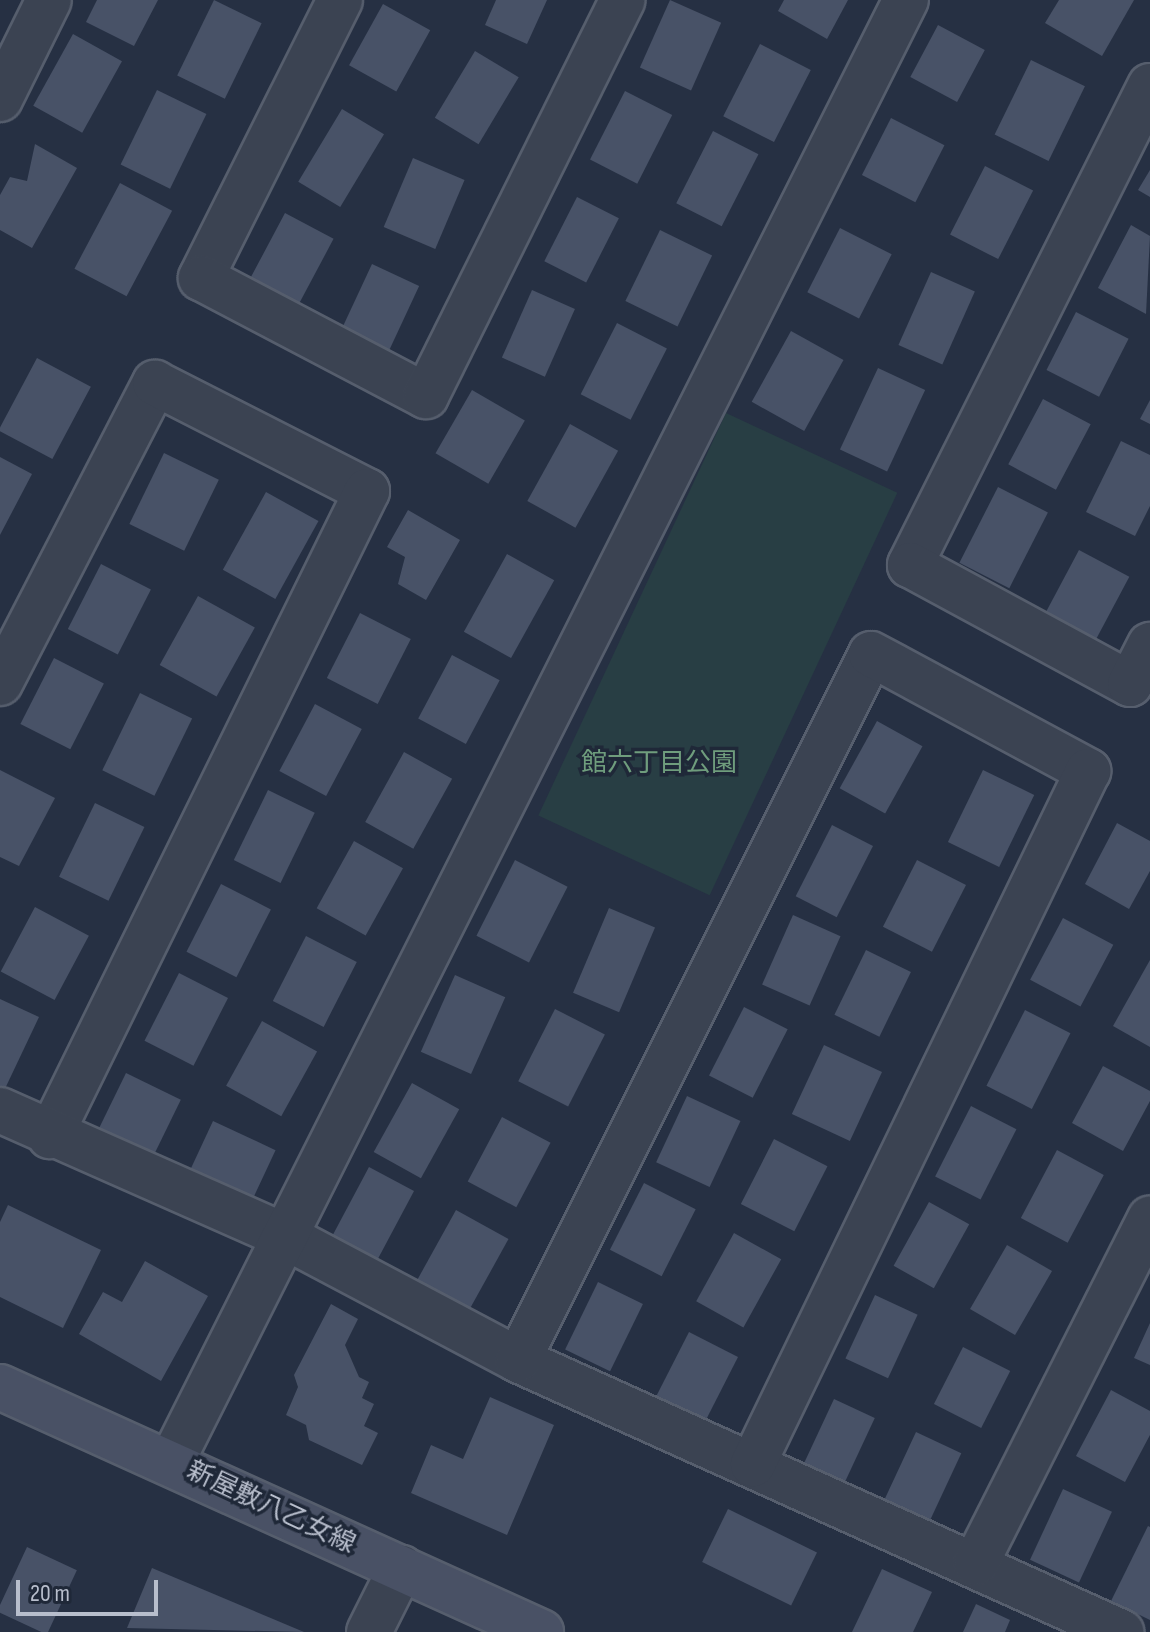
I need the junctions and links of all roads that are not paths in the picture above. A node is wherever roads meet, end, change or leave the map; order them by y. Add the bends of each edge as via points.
1 (49, 0) edge
2 (340, 0) edge
3 (623, 0) edge
4 (906, 0) edge
5 (1150, 86) edge
6 (0, 99) edge
7 (1150, 645) edge
8 (0, 683) edge
9 (0, 1110) edge
10 (50, 1136) junction
11 (1150, 1218) edge
12 (286, 1237) junction
13 (518, 1360) junction
14 (0, 1387) edge
15 (172, 1461) junction
16 (753, 1464) junction
17 (976, 1563) junction
18 (401, 1568) junction
19 (369, 1632) edge
20 (541, 1632) edge
21 (1121, 1632) edge

1 - 6 street
2 - 3 street via 201,278 426,396
4 - 12 street
5 - 7 street via 910,565 1130,684
8 - 10 street via 155,383 367,491
9 - 10 street
10 - 12 street
11 - 17 street
12 - 13 street
12 - 15 street
13 - 16 street
13 - 16 street via 871,654 1088,771
14 - 15 street, 新屋敷八乙女線
15 - 18 street, 新屋敷八乙女線
16 - 17 street
17 - 21 street
18 - 19 street
18 - 20 street, 新屋敷八乙女線

